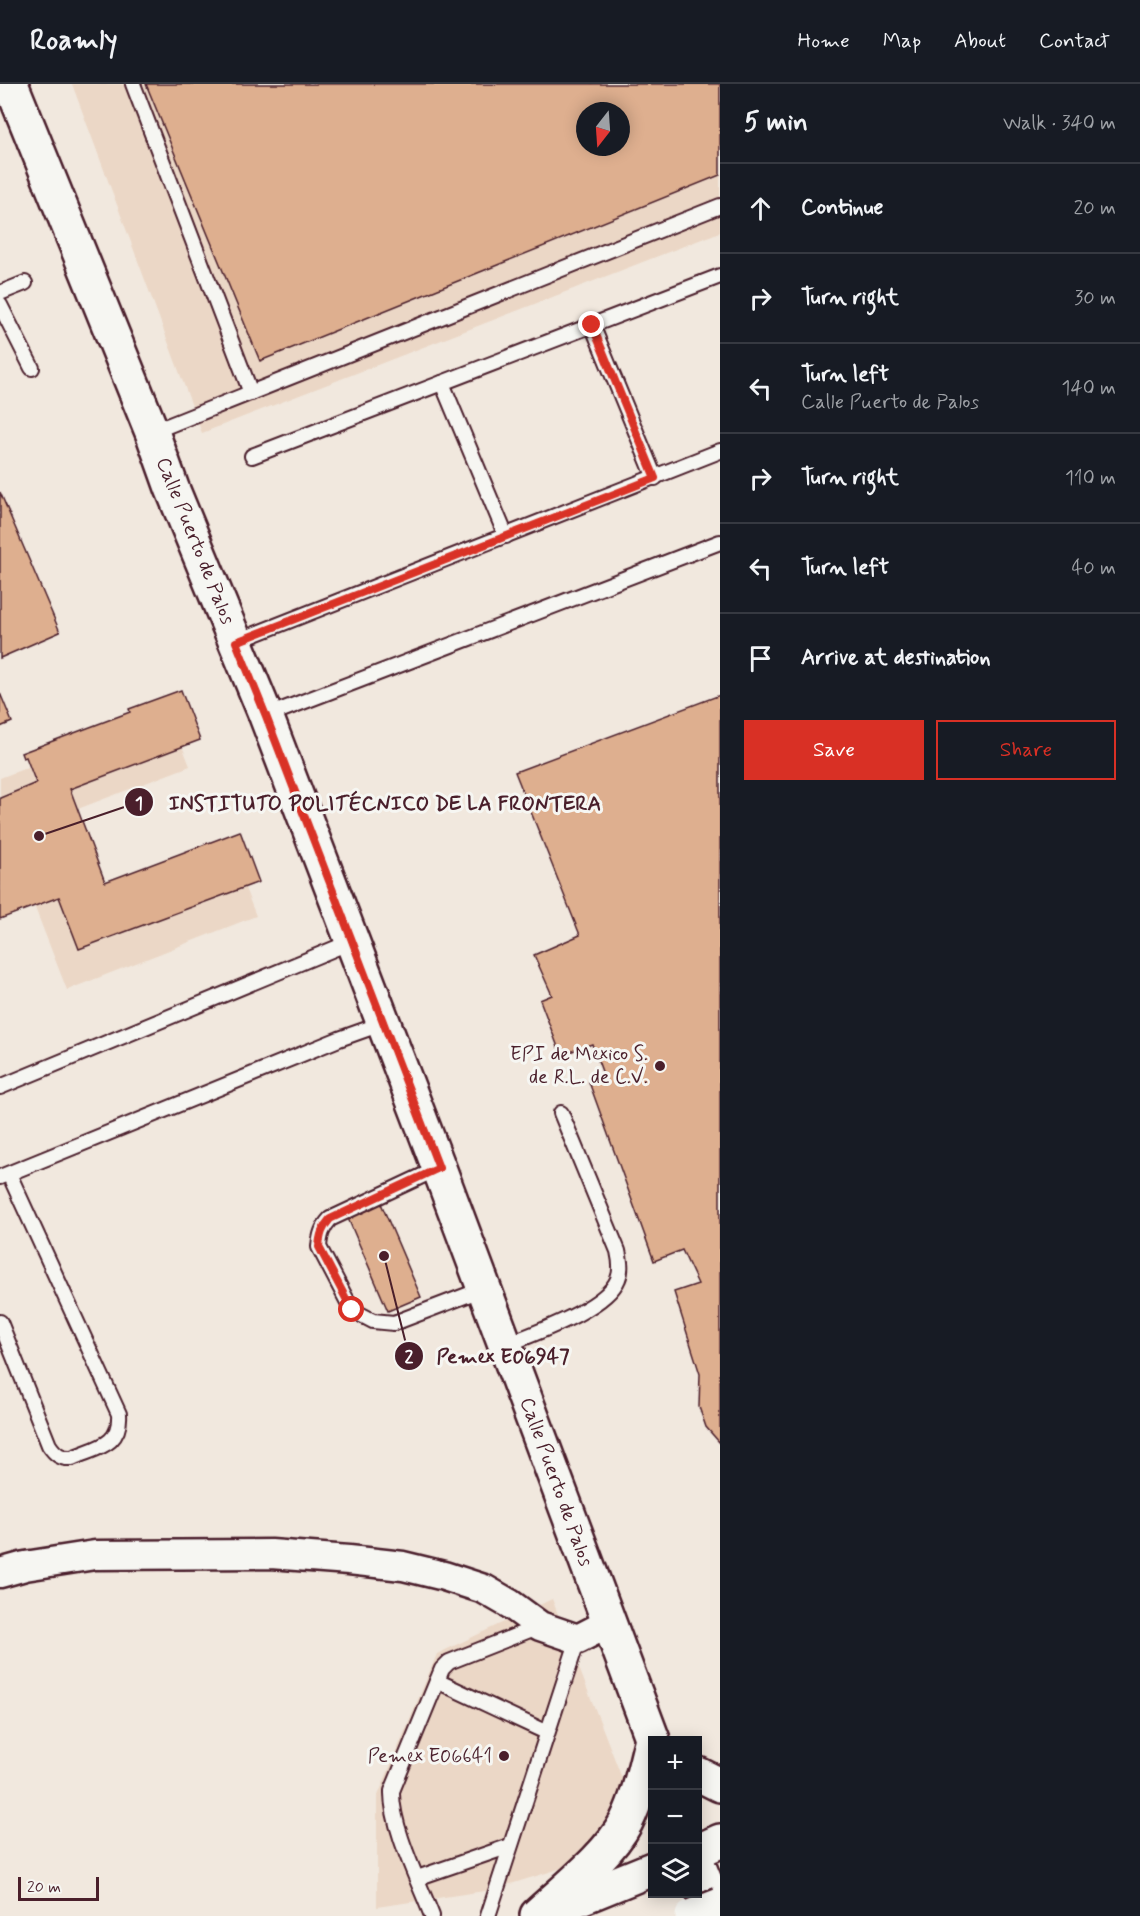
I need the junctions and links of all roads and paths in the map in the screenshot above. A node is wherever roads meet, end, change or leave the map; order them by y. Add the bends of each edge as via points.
1 (11, 84) edge
2 (133, 84) edge
3 (720, 206) edge
4 (720, 276) edge
5 (25, 283) dead end
6 (0, 293) edge
7 (0, 305) edge
8 (592, 325) junction
9 (33, 368) dead end
10 (442, 383) junction
11 (251, 393) junction
12 (152, 432) junction
13 (720, 451) edge
14 (252, 456) dead end
15 (655, 478) junction
16 (506, 536) junction
17 (720, 542) edge
18 (236, 642) junction
19 (266, 716) junction
20 (353, 941) junction
21 (384, 1023) junction
22 (0, 1087) edge
23 (561, 1113) dead end
24 (439, 1168) junction
25 (5, 1176) edge
26 (483, 1288) junction
27 (0, 1322) edge
28 (506, 1345) junction
29 (0, 1573) edge
30 (609, 1623) junction
31 (540, 1626) junction
32 (578, 1639) junction
33 (437, 1681) junction
34 (546, 1732) junction
35 (652, 1736) edge
36 (648, 1756) edge
37 (702, 1776) edge
38 (720, 1785) edge
39 (720, 1841) edge
40 (510, 1846) junction
41 (702, 1849) edge
42 (648, 1871) edge
43 (702, 1874) edge
44 (417, 1878) junction
45 (570, 1903) junction
46 (720, 1905) edge
47 (535, 1915) edge
48 (432, 1916) edge
49 (488, 1916) edge
50 (603, 1916) edge
51 (692, 1916) edge
52 (719, 1916) edge

1 - 12 main road, Calle Puerto de Palos
2 - 11 lane
3 - 11 lane
4 - 8 lane
5 - 6 lane
7 - 9 lane
8 - 10 lane
8 - 15 lane
10 - 14 lane
10 - 16 lane
11 - 12 lane
12 - 18 main road, Calle Puerto de Palos
13 - 15 lane
15 - 16 lane
16 - 18 lane
17 - 19 lane
18 - 19 main road, Calle Puerto de Palos
19 - 20 main road, Calle Puerto de Palos
20 - 21 main road, Calle Puerto de Palos
20 - 22 lane
21 - 24 main road, Calle Puerto de Palos
21 - 25 lane
23 - 28 lane via 618,1251 618,1279 579,1315
24 - 26 main road, Calle Puerto de Palos
24 - 26 lane via 330,1219 323,1227 319,1247 352,1310 373,1321 394,1323
25 - 27 lane via 119,1414 120,1426 113,1440 72,1458 55,1453
26 - 28 main road, Calle Puerto de Palos
28 - 30 main road, Calle Puerto de Palos
29 - 31 street via 95,1555 270,1554 349,1560 403,1566 484,1589
30 - 32 street
30 - 35 main road, Calle Puerto de Palos
31 - 32 street
31 - 33 lane via 449,1662
32 - 34 lane
33 - 34 lane
33 - 44 lane via 392,1791 394,1816
34 - 40 lane
36 - 47 main road via 625,1823 595,1860
37 - 38 main road
39 - 41 main road
40 - 44 lane
40 - 49 lane
42 - 45 main road
43 - 52 main road
44 - 48 lane
45 - 47 main road
45 - 50 main road
46 - 51 main road, bridge

